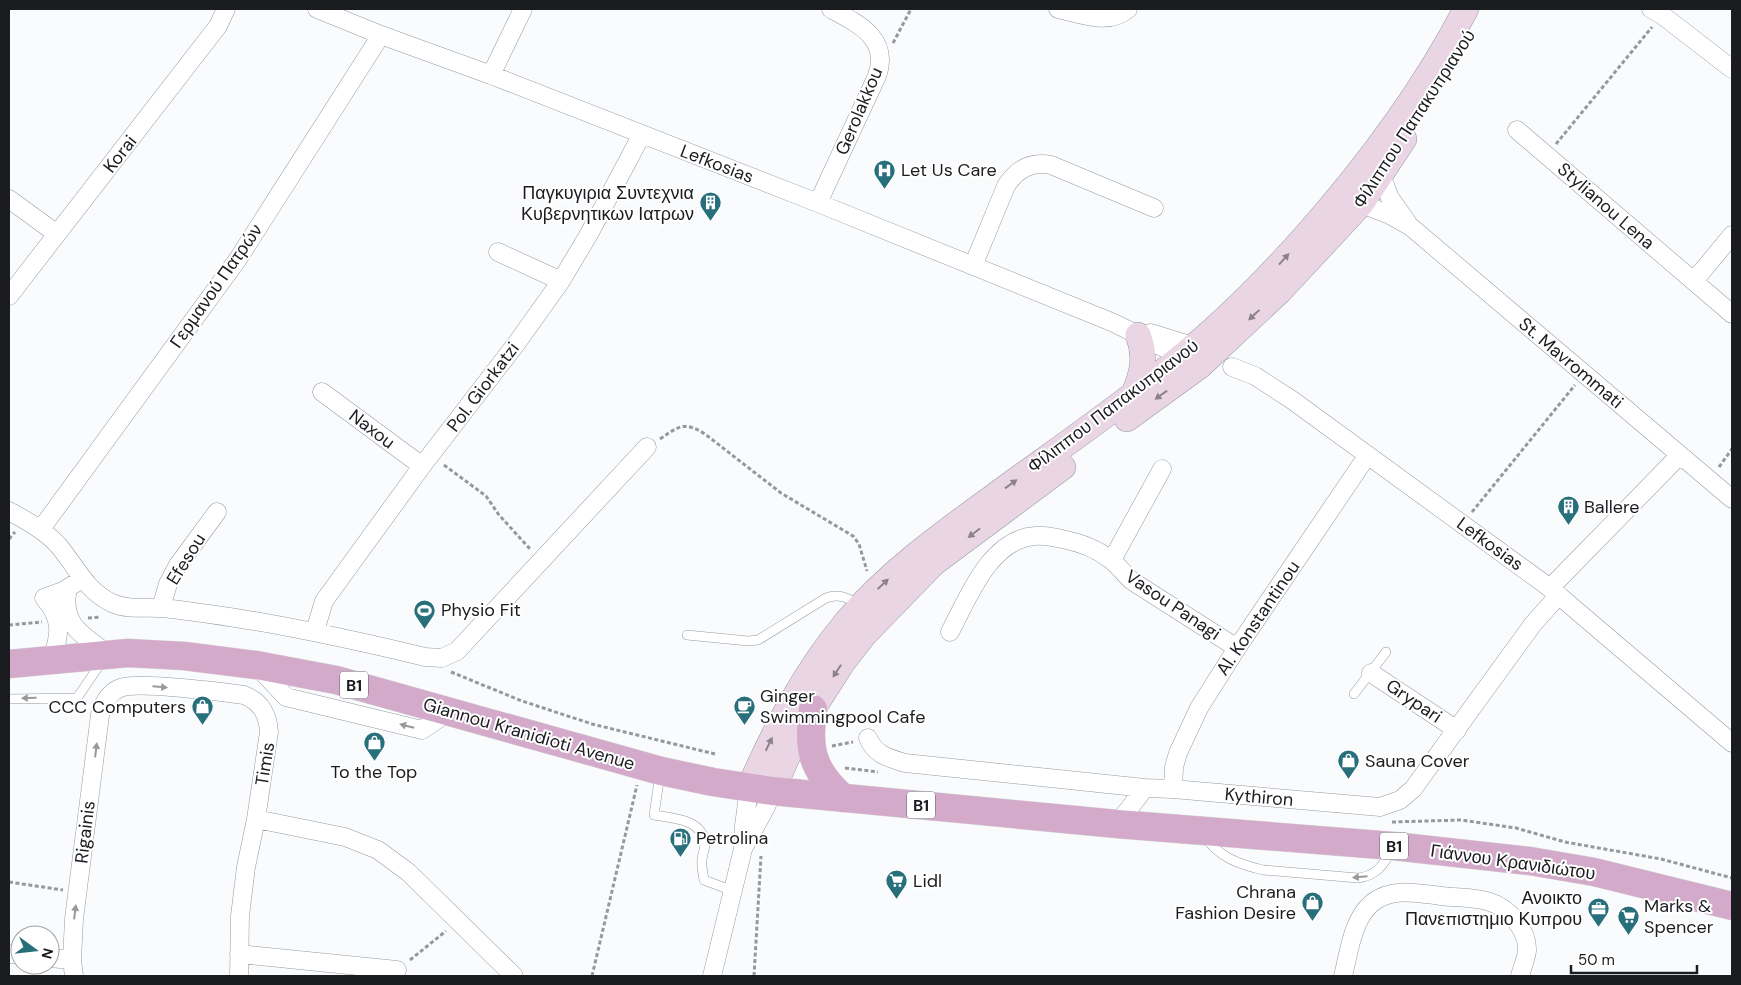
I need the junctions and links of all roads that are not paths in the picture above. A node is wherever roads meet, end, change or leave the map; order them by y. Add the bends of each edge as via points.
1 (226, 9) edge
2 (317, 9) edge
3 (523, 9) edge
4 (831, 9) edge
5 (1058, 9) edge
6 (1128, 9) edge
7 (1466, 9) edge
8 (1485, 9) edge
9 (1657, 12) edge
10 (381, 35) junction
11 (1732, 69) edge
12 (491, 75) junction
13 (1517, 130) dead end
14 (642, 134) junction
15 (1381, 175) junction
16 (9, 199) edge
17 (818, 203) junction
18 (1360, 204) junction
19 (1154, 208) dead end
20 (1411, 227) junction
21 (58, 234) junction
22 (1732, 235) edge
23 (498, 252) dead end
24 (973, 266) junction
25 (561, 281) junction
26 (1694, 282) junction
27 (9, 296) edge
28 (1732, 314) edge
29 (1114, 323) junction
30 (1138, 335) junction
31 (1204, 358) junction
32 (322, 392) dead end
33 (1134, 393) junction
34 (647, 447) road end
35 (1367, 456) junction
36 (1680, 456) junction
37 (426, 460) junction
38 (1162, 469) dead end
39 (1732, 498) edge
40 (9, 511) edge
41 (217, 512) dead end
42 (41, 529) junction
43 (1112, 560) junction
44 (75, 584) junction
45 (1554, 591) junction
46 (868, 599) junction
47 (161, 608) junction
48 (63, 619) junction
49 (315, 632) junction
50 (950, 632) dead end
51 (687, 635) dead end
52 (1237, 648) junction
53 (1386, 652) dead end
54 (108, 654) junction
55 (52, 660) junction
56 (9, 664) edge
57 (1371, 673) junction
58 (112, 692) joint
59 (1354, 694) dead end
60 (9, 699) edge
61 (813, 709) junction
62 (1457, 730) junction
63 (868, 738) road end
64 (1732, 743) edge
65 (651, 768) junction
66 (1144, 788) junction
67 (761, 790) junction
68 (1173, 790) junction
69 (843, 798) junction
70 (1052, 817) joint
71 (256, 819) junction
72 (1117, 824) junction
73 (743, 849) junction
74 (733, 891) junction
75 (1732, 906) edge
76 (238, 954) junction
77 (60, 962) edge
78 (73, 968) edge
79 (397, 970) road end
80 (240, 976) edge
81 (514, 976) edge
82 (712, 976) edge
83 (1343, 976) edge
84 (1520, 976) edge

1 - 21 street, Korai via 218,26
2 - 10 street, Lefkosias
3 - 12 street
4 - 17 street, Gerolakkou via 867,31 876,42 881,63
5 - 6 street via 1112,18
31 -> 7 main road, Φίλιππου Παπακυπριανού via 1383,142 1450,41
8 - 15 main road, Φίλιππου Παπακυπριανού via 1458,57
9 - 11 street
10 - 12 street, Lefkosias
10 - 42 street, Γερμανού Πατρών via 238,259
12 - 14 street, Lefkosias
13 - 26 street, Stylianou Lena
14 - 17 street, Lefkosias
14 - 25 street, Pol. Giorkatzi
15 - 18 main road, Φίλιππου Παπακυπριανού
15 - 20 street, St. Mavrommati via 1390,198
16 - 21 street
17 - 24 street, Lefkosias
18 - 20 street, St. Mavrommati
18 -> 31 main road, Φίλιππου Παπακυπριανού via 1280,291
19 - 24 street via 1050,165 1025,166 1006,186
20 - 36 street, St. Mavrommati
21 - 27 street, Korai
22 - 26 street
23 - 25 street
24 - 29 street, Lefkosias
25 - 37 street, Pol. Giorkatzi
26 - 28 street, Stylianou Lena
29 - 30 street, Lefkosias
29 - 31 street, Lefkosias via 1165,336
30 - 31 street, Lefkosias
30 - 33 main road via 1144,360
31 - 33 main road, Φίλιππου Παπακυπριανού
31 - 35 street, Lefkosias via 1255,376
31 -> 61 main road, Φίλιππου Παπακυπριανού via 934,563 864,635
32 - 37 street, Naxou
46 -> 33 main road, Φίλιππου Παπακυπριανού via 922,549
34 - 49 street via 456,651 442,658 426,657
35 - 45 street, Lefkosias
35 - 52 street, Al. Konstantinou
36 - 39 street, St. Mavrommati
36 - 45 street, Kythiron
37 - 49 street, Pol. Giorkatzi via 324,601
38 - 43 street, Vasou Panagi
40 - 42 street
41 - 47 street, Efesou via 178,565
42 - 44 street via 67,556
43 - 50 street, Vasou Panagi via 1084,545 1049,536 1017,540 991,561 981,574
43 - 52 street, Vasou Panagi via 1132,581
44 - 47 street via 122,607
44 - 48 street
44 - 48 street via 44,598
45 - 62 street, Kythiron
45 - 64 street, Lefkosias
46 - 51 lane via 826,598 753,641
67 -> 46 main road, Φίλιππου Παπακυπριανού via 768,744 790,703 824,651
47 - 49 street
48 - 54 street
48 - 55 street
52 - 68 street, Al. Konstantinou via 1183,740 1174,767
53 - 57 lane
54 - 55 main road, Giannou Kranidioti Avenue / B1
54 -> 60 lane via 77,698
54 - 65 main road, Giannou Kranidioti Avenue / B1 via 152,654 256,665 336,680
55 - 56 main road, Giannou Kranidioti Avenue / B1
57 - 59 lane
57 - 62 street, Grypari
58 -> 71 street, Timis via 124,686 137,685 244,695 258,703 267,716 269,732
78 -> 58 street, Rigainis via 78,892 100,715 105,700
61 - 67 main road, Φίλιππου Παπακυπριανού via 790,751
61 - 69 main road via 810,737 814,761 824,778
62 - 68 street, Kythiron via 1406,796 1380,807
63 - 66 street, Kythiron via 877,752 905,762
65 - 67 main road, Giannou Kranidioti Avenue / B1
65 - 74 lane via 654,814 693,824 702,835 705,846 702,861 704,880
66 - 68 street, Kythiron
66 - 72 street
67 - 69 main road, Giannou Kranidioti Avenue / B1
67 - 73 street via 755,829
67 - 73 street via 744,826
69 - 70 main road, Giannou Kranidioti Avenue / B1
70 - 72 main road, Γιάννου Κρανιδιώτου / B1
71 - 76 street, Timis via 246,867
71 - 81 street via 345,837 378,850 408,872
72 - 75 main road, Γιάννου Κρανιδιώτου / B1 via 1393,846 1530,861 1578,869
73 - 74 street
74 - 82 street
76 - 79 street
76 - 80 street, Timis
77 - 78 street
83 - 84 street via 1362,913 1383,896 1406,892 1484,900 1506,910 1520,927 1526,942 1527,951

